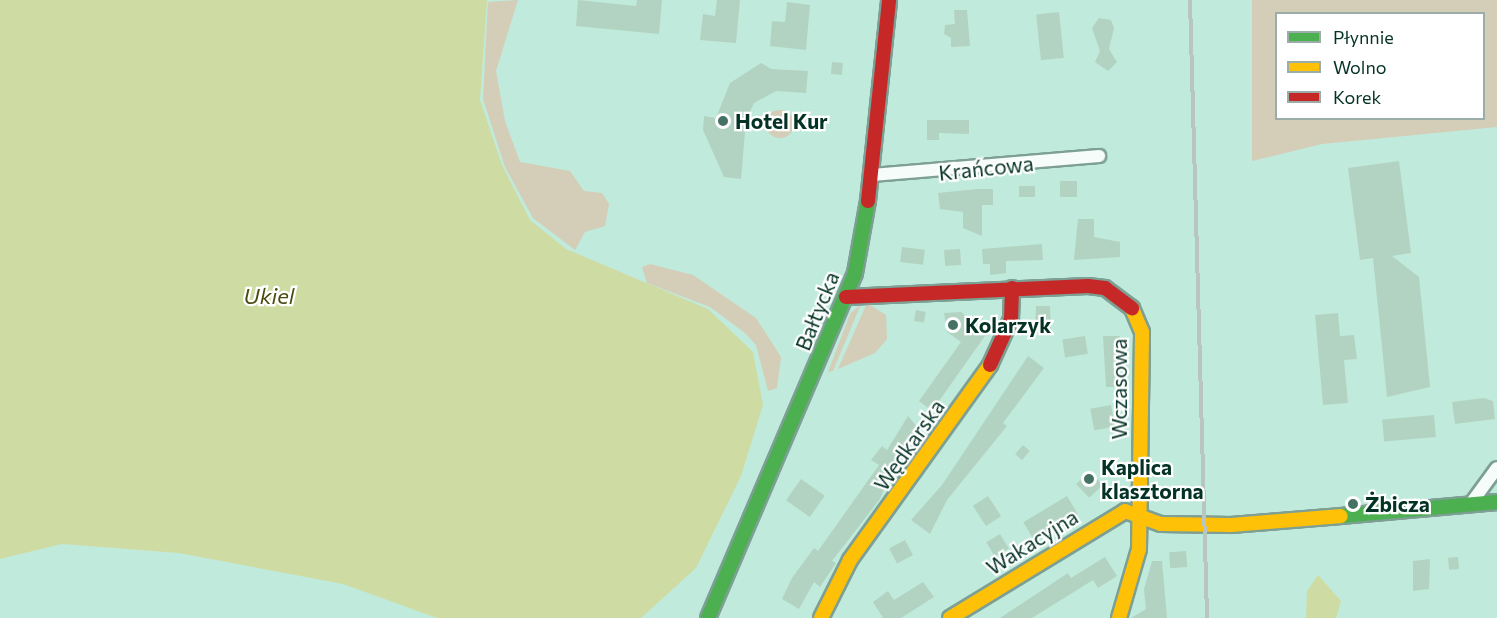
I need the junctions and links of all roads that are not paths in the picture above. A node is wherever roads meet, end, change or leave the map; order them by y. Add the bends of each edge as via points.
1 (889, 0) edge
2 (1099, 156) dead end
3 (872, 175) junction
4 (1012, 288) junction
5 (846, 297) junction
6 (1497, 468) edge
7 (1472, 502) junction
8 (1497, 502) edge
9 (1139, 513) junction
10 (708, 618) edge
11 (821, 618) edge
12 (950, 618) edge
13 (1119, 618) edge

1 - 3 street, Bałtycka
2 - 3 street, Krańcowa
3 - 5 street, Bałtycka via 867,225
4 - 5 street, Wczasowa
4 - 9 street, Wczasowa via 1105,288 1139,320
4 - 11 street, Wędkarska via 1011,319 989,368 850,560
5 - 10 street, Bałtycka
6 - 7 street
7 - 8 street
7 - 9 street via 1232,525 1161,524
9 - 12 street, Wakacyjna via 1115,514
9 - 13 street, Wczasowa via 1138,558

